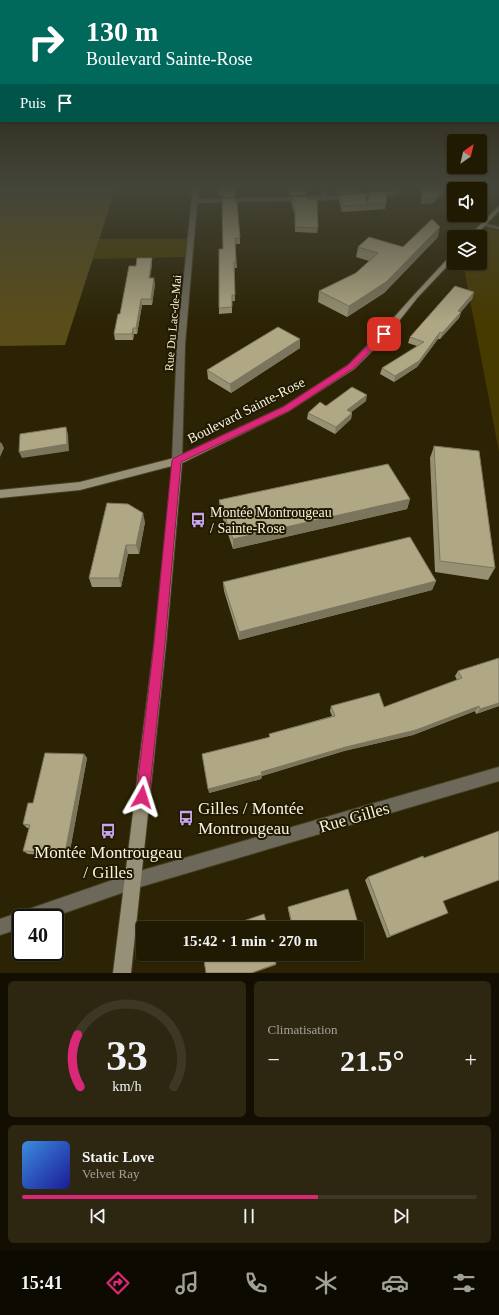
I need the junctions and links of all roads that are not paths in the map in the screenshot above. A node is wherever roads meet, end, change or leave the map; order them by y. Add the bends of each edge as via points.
1 (191, 232) edge
2 (447, 263) edge
3 (177, 460) junction
4 (0, 494) edge
5 (499, 774) edge
6 (133, 881) junction
7 (52, 909) edge
8 (12, 923) edge
9 (0, 927) edge
10 (122, 973) edge

1 - 3 street, Rue Du Lac-de-Mai via 181,344
2 - 3 street, Boulevard Sainte-Rose via 351,367 286,409
3 - 4 street, Boulevard Sainte-Rose via 80,486
3 - 6 street via 160,644
5 - 6 street, Rue Gilles
6 - 7 street, Rue Gilles
6 - 10 street
8 - 9 street

